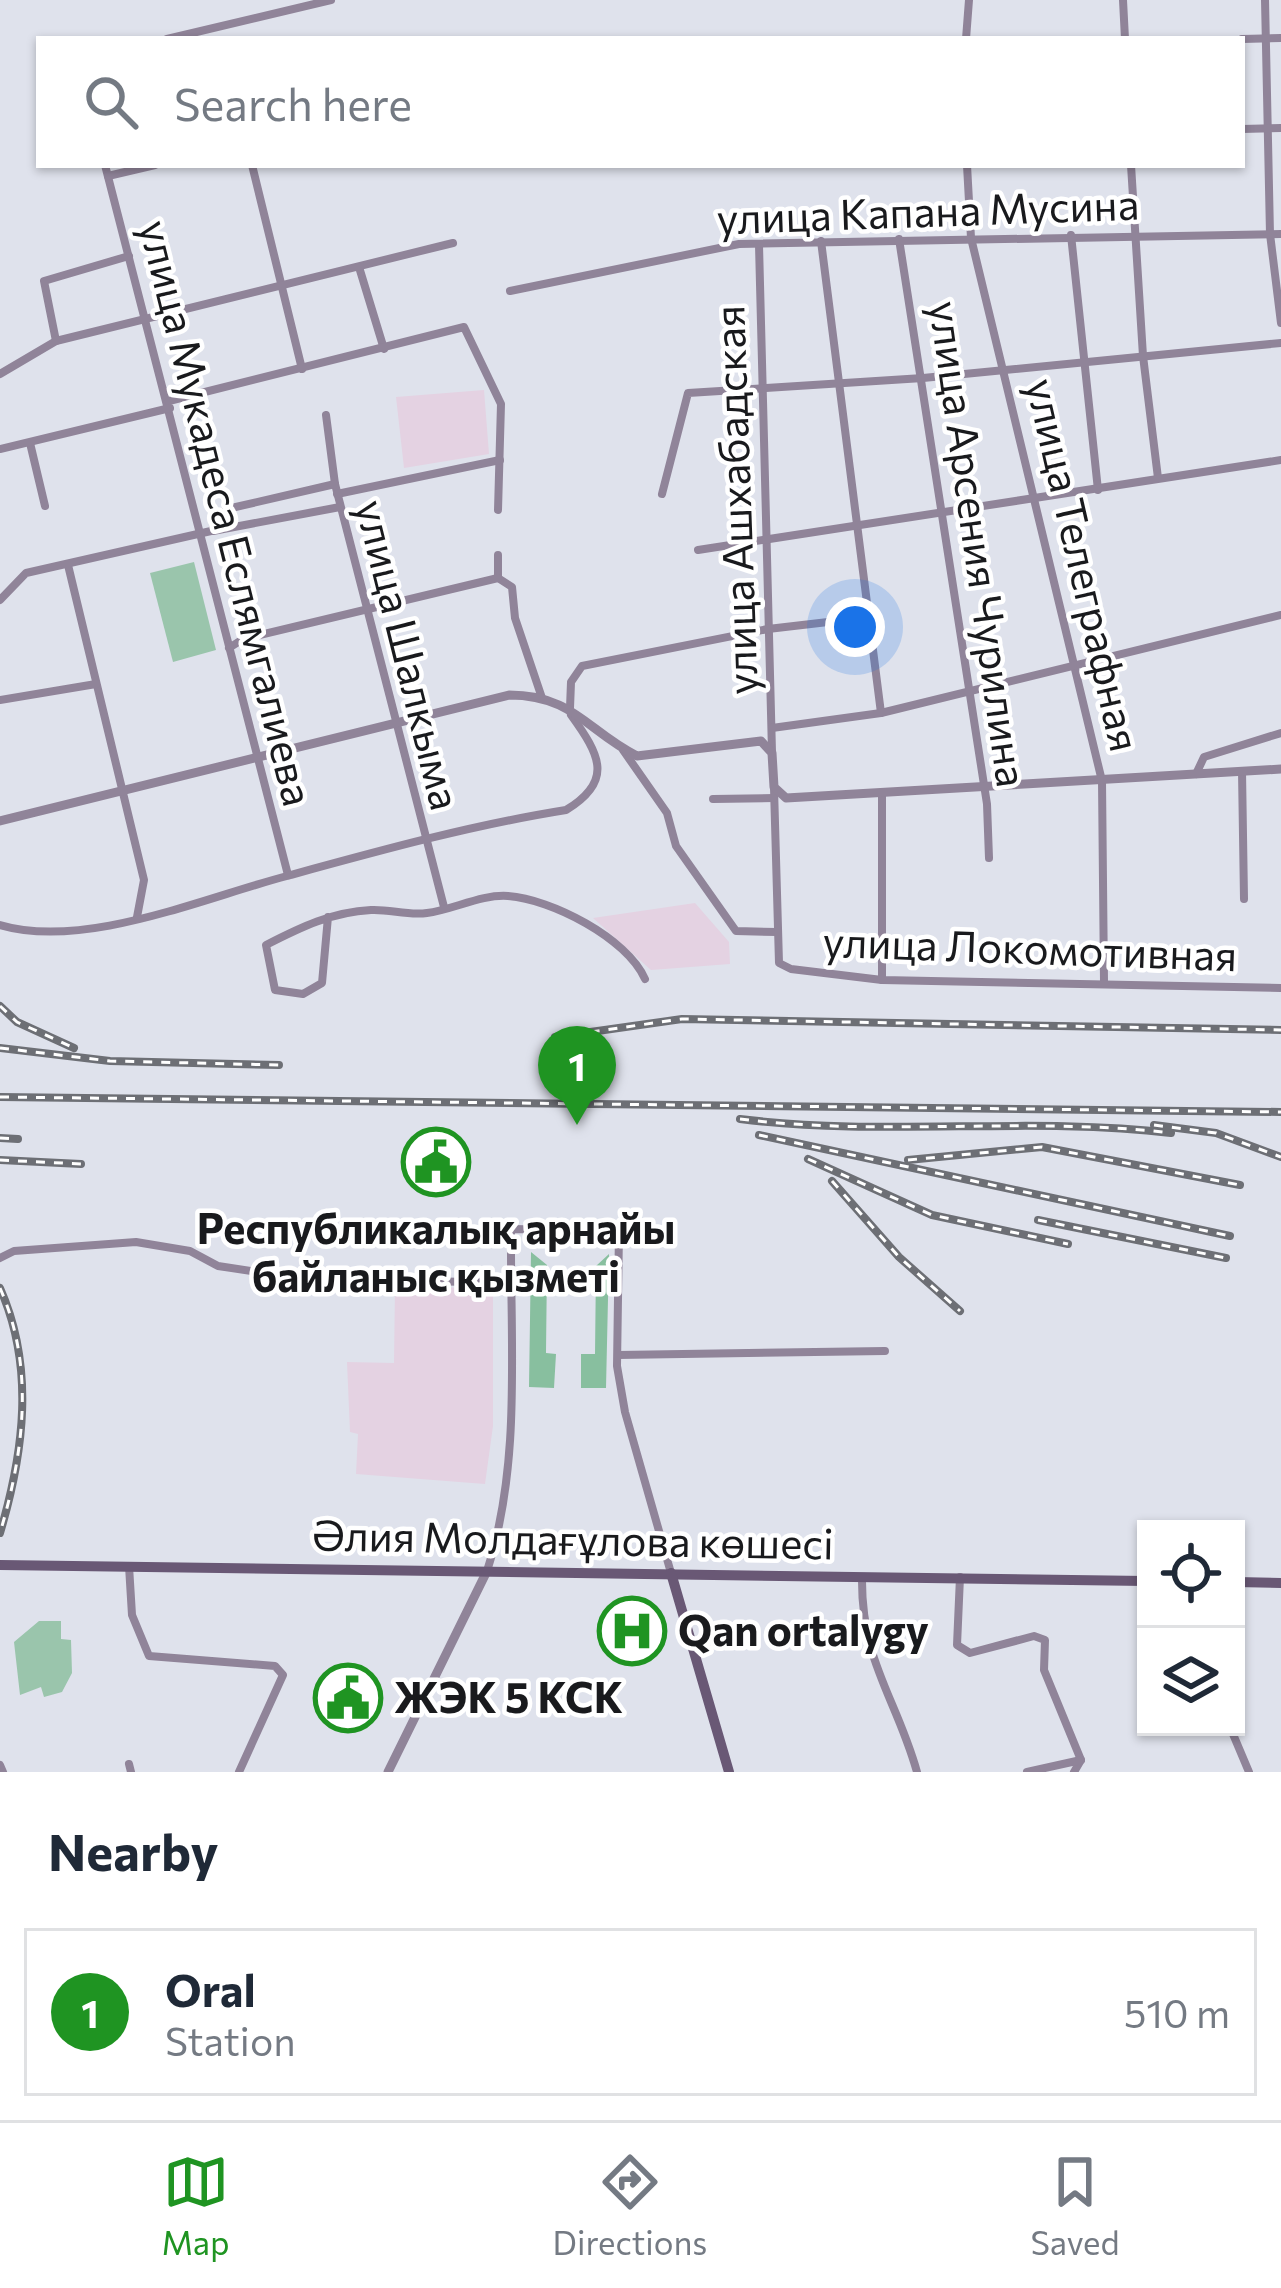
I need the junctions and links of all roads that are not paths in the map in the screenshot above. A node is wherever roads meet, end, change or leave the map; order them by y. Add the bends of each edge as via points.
1 (331, 0) edge
2 (969, 0) edge
3 (1123, 0) edge
4 (1265, 0) edge
5 (180, 36) edge
6 (966, 36) edge
7 (1125, 36) edge
8 (1281, 38) edge
9 (1245, 39) edge
10 (1263, 39) junction
11 (1266, 128) junction
12 (1281, 128) edge
13 (1245, 129) edge
14 (106, 168) edge
15 (142, 168) edge
16 (253, 168) edge
17 (967, 168) edge
18 (1131, 168) edge
19 (108, 176) junction
20 (1134, 233) junction
21 (1275, 234) edge
22 (1071, 235) junction
23 (971, 238) junction
24 (899, 239) junction
25 (820, 241) junction
26 (453, 243) dead end
27 (759, 244) junction
28 (129, 256) junction
29 (359, 267) junction
30 (283, 287) junction
31 (510, 291) dead end
32 (144, 316) junction
33 (1281, 322) edge
34 (56, 340) junction
35 (1281, 343) edge
36 (384, 349) junction
37 (1143, 356) junction
38 (1086, 361) junction
39 (1006, 368) junction
40 (302, 369) junction
41 (0, 374) edge
42 (923, 378) junction
43 (837, 385) junction
44 (760, 388) junction
45 (170, 405) junction
46 (326, 415) dead end
47 (30, 442) junction
48 (0, 449) edge
49 (500, 460) junction
50 (1281, 460) edge
51 (1158, 478) junction
52 (336, 489) junction
53 (1097, 490) junction
54 (662, 494) dead end
55 (1037, 497) junction
56 (45, 506) dead end
57 (340, 507) junction
58 (497, 510) dead end
59 (945, 512) junction
60 (857, 525) junction
61 (206, 532) junction
62 (765, 539) junction
63 (698, 550) dead end
64 (498, 555) dead end
65 (68, 565) junction
66 (498, 578) junction
67 (0, 600) edge
68 (366, 610) junction
69 (1281, 616) edge
70 (872, 617) junction
71 (769, 629) junction
72 (229, 647) junction
73 (1072, 668) junction
74 (96, 684) junction
75 (970, 693) junction
76 (542, 698) junction
77 (0, 700) edge
78 (567, 706) junction
79 (881, 713) junction
80 (392, 721) junction
81 (772, 728) junction
82 (1281, 733) edge
83 (622, 748) junction
84 (772, 753) junction
85 (257, 756) junction
86 (1281, 769) edge
87 (1242, 771) junction
88 (1196, 775) junction
89 (1102, 781) junction
90 (981, 788) junction
91 (121, 791) junction
92 (774, 792) junction
93 (882, 794) junction
94 (713, 799) dead end
95 (0, 820) edge
96 (423, 842) junction
97 (988, 858) dead end
98 (288, 875) junction
99 (1244, 899) dead end
100 (444, 907) junction
101 (137, 916) junction
102 (328, 917) junction
103 (0, 925) edge
104 (777, 932) junction
105 (645, 979) dead end
106 (882, 980) junction
107 (1104, 982) junction
108 (1281, 988) edge
109 (0, 1258) edge
110 (511, 1283) junction
111 (885, 1351) dead end
112 (618, 1355) junction
113 (0, 1565) edge
114 (129, 1566) junction
115 (486, 1573) junction
116 (671, 1573) junction
117 (862, 1576) junction
118 (960, 1577) junction
119 (1137, 1581) edge
120 (1245, 1582) edge
121 (1281, 1583) edge
122 (1235, 1736) edge
123 (1081, 1760) junction
124 (239, 1772) edge
125 (388, 1772) edge
126 (729, 1772) edge
127 (917, 1772) edge
128 (1028, 1772) edge
129 (1073, 1772) edge
130 (1249, 1772) edge

1 - 5 street
2 - 6 street
3 - 7 street
4 - 10 street
8 - 10 street
9 - 10 street
10 - 11 street
11 - 12 street
11 - 13 street
11 - 21 street
14 - 19 street, улица Мукадеса Еслямгалиева
15 - 19 street
16 - 30 street
17 - 23 street, улица Телеграфная
18 - 20 street
19 - 28 street, улица Мукадеса Еслямгалиева
20 - 21 street, улица Капана Мусина
20 - 22 street, улица Капана Мусина
20 - 37 street
21 - 33 street
22 - 23 street, улица Капана Мусина
22 - 38 street
23 - 24 street, улица Капана Мусина
23 - 39 street, улица Телеграфная
24 - 25 street, улица Капана Мусина
24 - 42 street, улица Арсения Чурилина
25 - 27 street, улица Капана Мусина
25 - 43 street
26 - 29 street
27 - 31 street, улица Капана Мусина via 693,250
27 - 44 street, улица Ашхабадская
28 - 32 street, улица Мукадеса Еслямгалиева
28 - 34 street via 44,281
29 - 30 street
29 - 36 street
30 - 32 street
30 - 40 street
32 - 34 street
32 - 45 street, улица Мукадеса Еслямгалиева
34 - 41 street
35 - 37 street
36 - 40 street
36 - 49 street via 464,327 501,404
37 - 38 street
37 - 51 street
38 - 39 street
38 - 53 street
39 - 42 street
39 - 55 street, улица Телеграфная
40 - 45 street
42 - 43 street
42 - 59 street, улица Арсения Чурилина
43 - 44 street
43 - 60 street
44 - 54 street via 688,393
44 - 62 street, улица Ашхабадская
45 - 47 street
45 - 61 street, улица Мукадеса Еслямгалиева
46 - 52 street, улица Шалкыма
47 - 48 street
47 - 56 street
49 - 52 street
49 - 58 street
50 - 51 street
51 - 53 street
52 - 57 street, улица Шалкыма
52 - 61 street via 226,509
53 - 55 street
55 - 59 street
55 - 73 street, улица Телеграфная
57 - 61 street
57 - 68 street, улица Шалкыма
59 - 60 street
59 - 75 street, улица Арсения Чурилина
60 - 62 street
60 - 70 street
61 - 65 street
61 - 72 street, улица Мукадеса Еслямгалиева
62 - 63 street
62 - 71 street, улица Ашхабадская
64 - 66 street
65 - 67 street via 26,573
65 - 74 street
66 - 68 street
66 - 76 street via 512,587
68 - 72 street
68 - 80 street, улица Шалкыма
69 - 73 street
70 - 71 street
70 - 79 street
71 - 78 street via 582,666
71 - 81 street, улица Ашхабадская
72 - 85 street, улица Мукадеса Еслямгалиева
73 - 75 street
73 - 89 street, улица Телеграфная
74 - 77 street
74 - 91 street
75 - 79 street
75 - 90 street, улица Арсения Чурилина
76 - 78 street
76 - 80 street via 490,697
78 - 83 street
78 - 96 street via 597,761 590,795 566,810
79 - 81 street
80 - 85 street
80 - 96 street, улица Шалкыма
81 - 84 street, улица Ашхабадская
82 - 88 street via 1204,757
83 - 84 street via 652,758 752,739
83 - 104 street via 736,931
84 - 92 street
85 - 91 street
85 - 98 street, улица Мукадеса Еслямгалиева
86 - 87 street
87 - 88 street
87 - 99 street
88 - 89 street
89 - 90 street
89 - 107 street, улица Телеграфная
90 - 93 street
90 - 97 street, улица Арсения Чурилина
91 - 95 street
91 - 101 street via 144,880
92 - 93 street
92 - 94 street
92 - 104 street
93 - 106 street
96 - 98 street
96 - 100 street, улица Шалкыма
98 - 101 street
100 - 102 street
100 - 105 street via 512,896 583,918
101 - 103 street via 90,930 27,933
102 - 102 street via 322,983 303,994 275,990 266,945
104 - 106 street, улица Локомотивная via 778,963 823,977
106 - 107 street, улица Локомотивная
107 - 108 street, улица Локомотивная
109 - 110 street via 136,1242 298,1278
110 - 112 street via 511,1229 619,1231
110 - 115 street via 504,1505
111 - 112 street
112 - 116 street via 625,1412
113 - 114 main road, Әлия Молдағұлова көшесі
114 - 115 main road, Әлия Молдағұлова көшесі
114 - 124 street via 131,1615 149,1656 275,1666 283,1675
115 - 116 main road, Әлия Молдағұлова көшесі
115 - 125 street
116 - 117 main road, Әлия Молдағұлова көшесі
116 - 126 main road
117 - 118 main road, Әлия Молдағұлова көшесі
117 - 127 street via 876,1671 902,1719
118 - 119 main road, Әлия Молдағұлова көшесі
118 - 123 street via 957,1645 970,1653 1045,1640 1044,1670
120 - 121 main road
122 - 130 street
123 - 128 street
123 - 129 street

